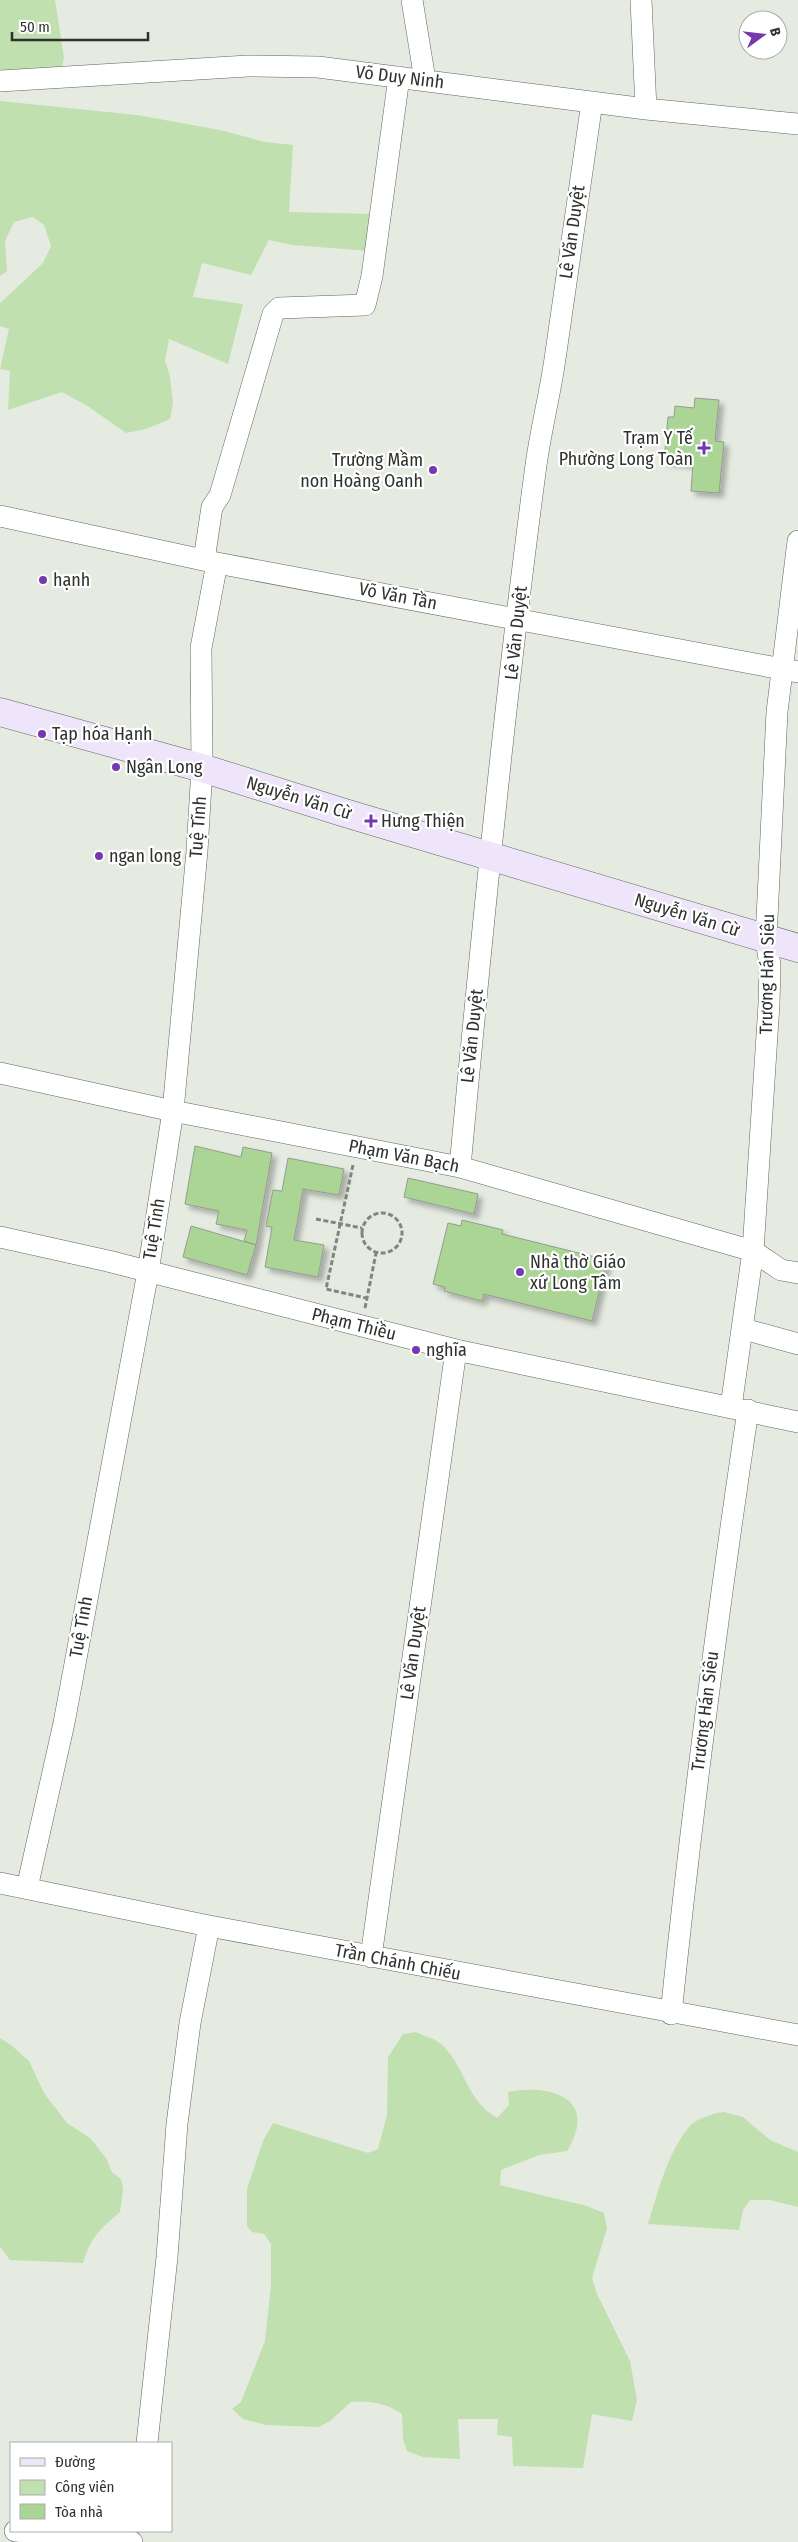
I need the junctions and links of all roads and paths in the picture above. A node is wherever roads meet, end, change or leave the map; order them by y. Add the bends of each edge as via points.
1 (412, 0) edge
2 (641, 0) edge
3 (399, 77) junction
4 (425, 80) junction
5 (0, 81) edge
6 (592, 102) junction
7 (646, 109) junction
8 (798, 124) edge
9 (0, 516) edge
10 (798, 541) edge
11 (210, 561) junction
12 (517, 618) junction
13 (790, 670) edge
14 (0, 712) edge
15 (202, 768) junction
16 (490, 855) junction
17 (766, 939) junction
18 (798, 948) edge
19 (0, 1073) edge
20 (173, 1111) junction
21 (357, 1147) junction
22 (460, 1167) junction
23 (316, 1219) dead end
24 (340, 1224) junction
25 (362, 1228) junction
26 (0, 1237) edge
27 (753, 1251) junction
28 (376, 1253) junction
29 (148, 1272) junction
30 (798, 1272) edge
31 (366, 1298) junction
32 (364, 1312) dead end
33 (744, 1329) junction
34 (798, 1344) edge
35 (456, 1350) junction
36 (739, 1408) junction
37 (798, 1422) edge
38 (0, 1883) edge
39 (28, 1888) junction
40 (209, 1926) junction
41 (371, 1957) junction
42 (672, 2014) junction
43 (798, 2035) edge
44 (147, 2442) edge
45 (24, 2532) edge
46 (134, 2542) edge

1 - 4 street
2 - 7 street
3 - 4 street, Võ Duy Ninh
3 - 5 street, Võ Duy Ninh via 286,66
3 - 11 street, Tuệ Tĩnh via 372,276 365,305 279,308 273,314 220,495 212,507
4 - 6 street, Võ Duy Ninh
6 - 7 street, Võ Duy Ninh
6 - 12 street, Lê Văn Duyệt via 537,460
7 - 8 street, Võ Duy Ninh
9 - 11 street, Võ Văn Tần
10 - 13 street, Trương Hán Siêu
11 - 12 street, Võ Văn Tần
11 - 15 street, Tuệ Tĩnh via 201,648
12 - 13 street, Võ Văn Tần
12 - 16 street, Lê Văn Duyệt
13 - 17 street, Trương Hán Siêu via 775,748
14 - 15 main road, Nguyễn Văn Cừ
15 - 16 main road, Nguyễn Văn Cừ
15 - 20 street, Tuệ Tĩnh
16 - 17 main road, Nguyễn Văn Cừ
16 - 22 street, Lê Văn Duyệt
17 - 18 main road, Nguyễn Văn Cừ
17 - 27 street, Trương Hán Siêu via 770,966 769,1004
19 - 20 street, Phạm Văn Bạch
20 - 21 street, Phạm Văn Bạch
20 - 29 street, Tuệ Tĩnh
21 - 22 street, Phạm Văn Bạch
21 - 24 path
22 - 27 street, Phạm Văn Bạch
23 - 24 path
24 - 25 path
24 - 31 path via 326,1289
25 - 28 path via 364,1241
25 - 28 path via 370,1217 383,1212 396,1217 400,1223 403,1236 397,1248 385,1254
26 - 29 street, Phạm Thiều
27 - 30 street, Phạm Văn Bạch via 781,1270
27 - 33 street, Trương Hán Siêu
28 - 31 path
29 - 35 street, Phạm Thiều
29 - 39 street, Tuệ Tĩnh via 64,1723
31 - 32 path
33 - 34 street
33 - 36 street, Trương Hán Siêu
35 - 36 street, Phạm Thiều
35 - 41 street, Lê Văn Duyệt
36 - 37 street, Phạm Thiều
36 - 42 street, Trương Hán Siêu
38 - 39 street, Trần Chánh Chiếu
39 - 40 street, Trần Chánh Chiếu
40 - 41 street, Trần Chánh Chiếu
40 - 44 street via 190,2023
41 - 42 street, Trần Chánh Chiếu
42 - 43 street, Trần Chánh Chiếu
45 - 46 street

